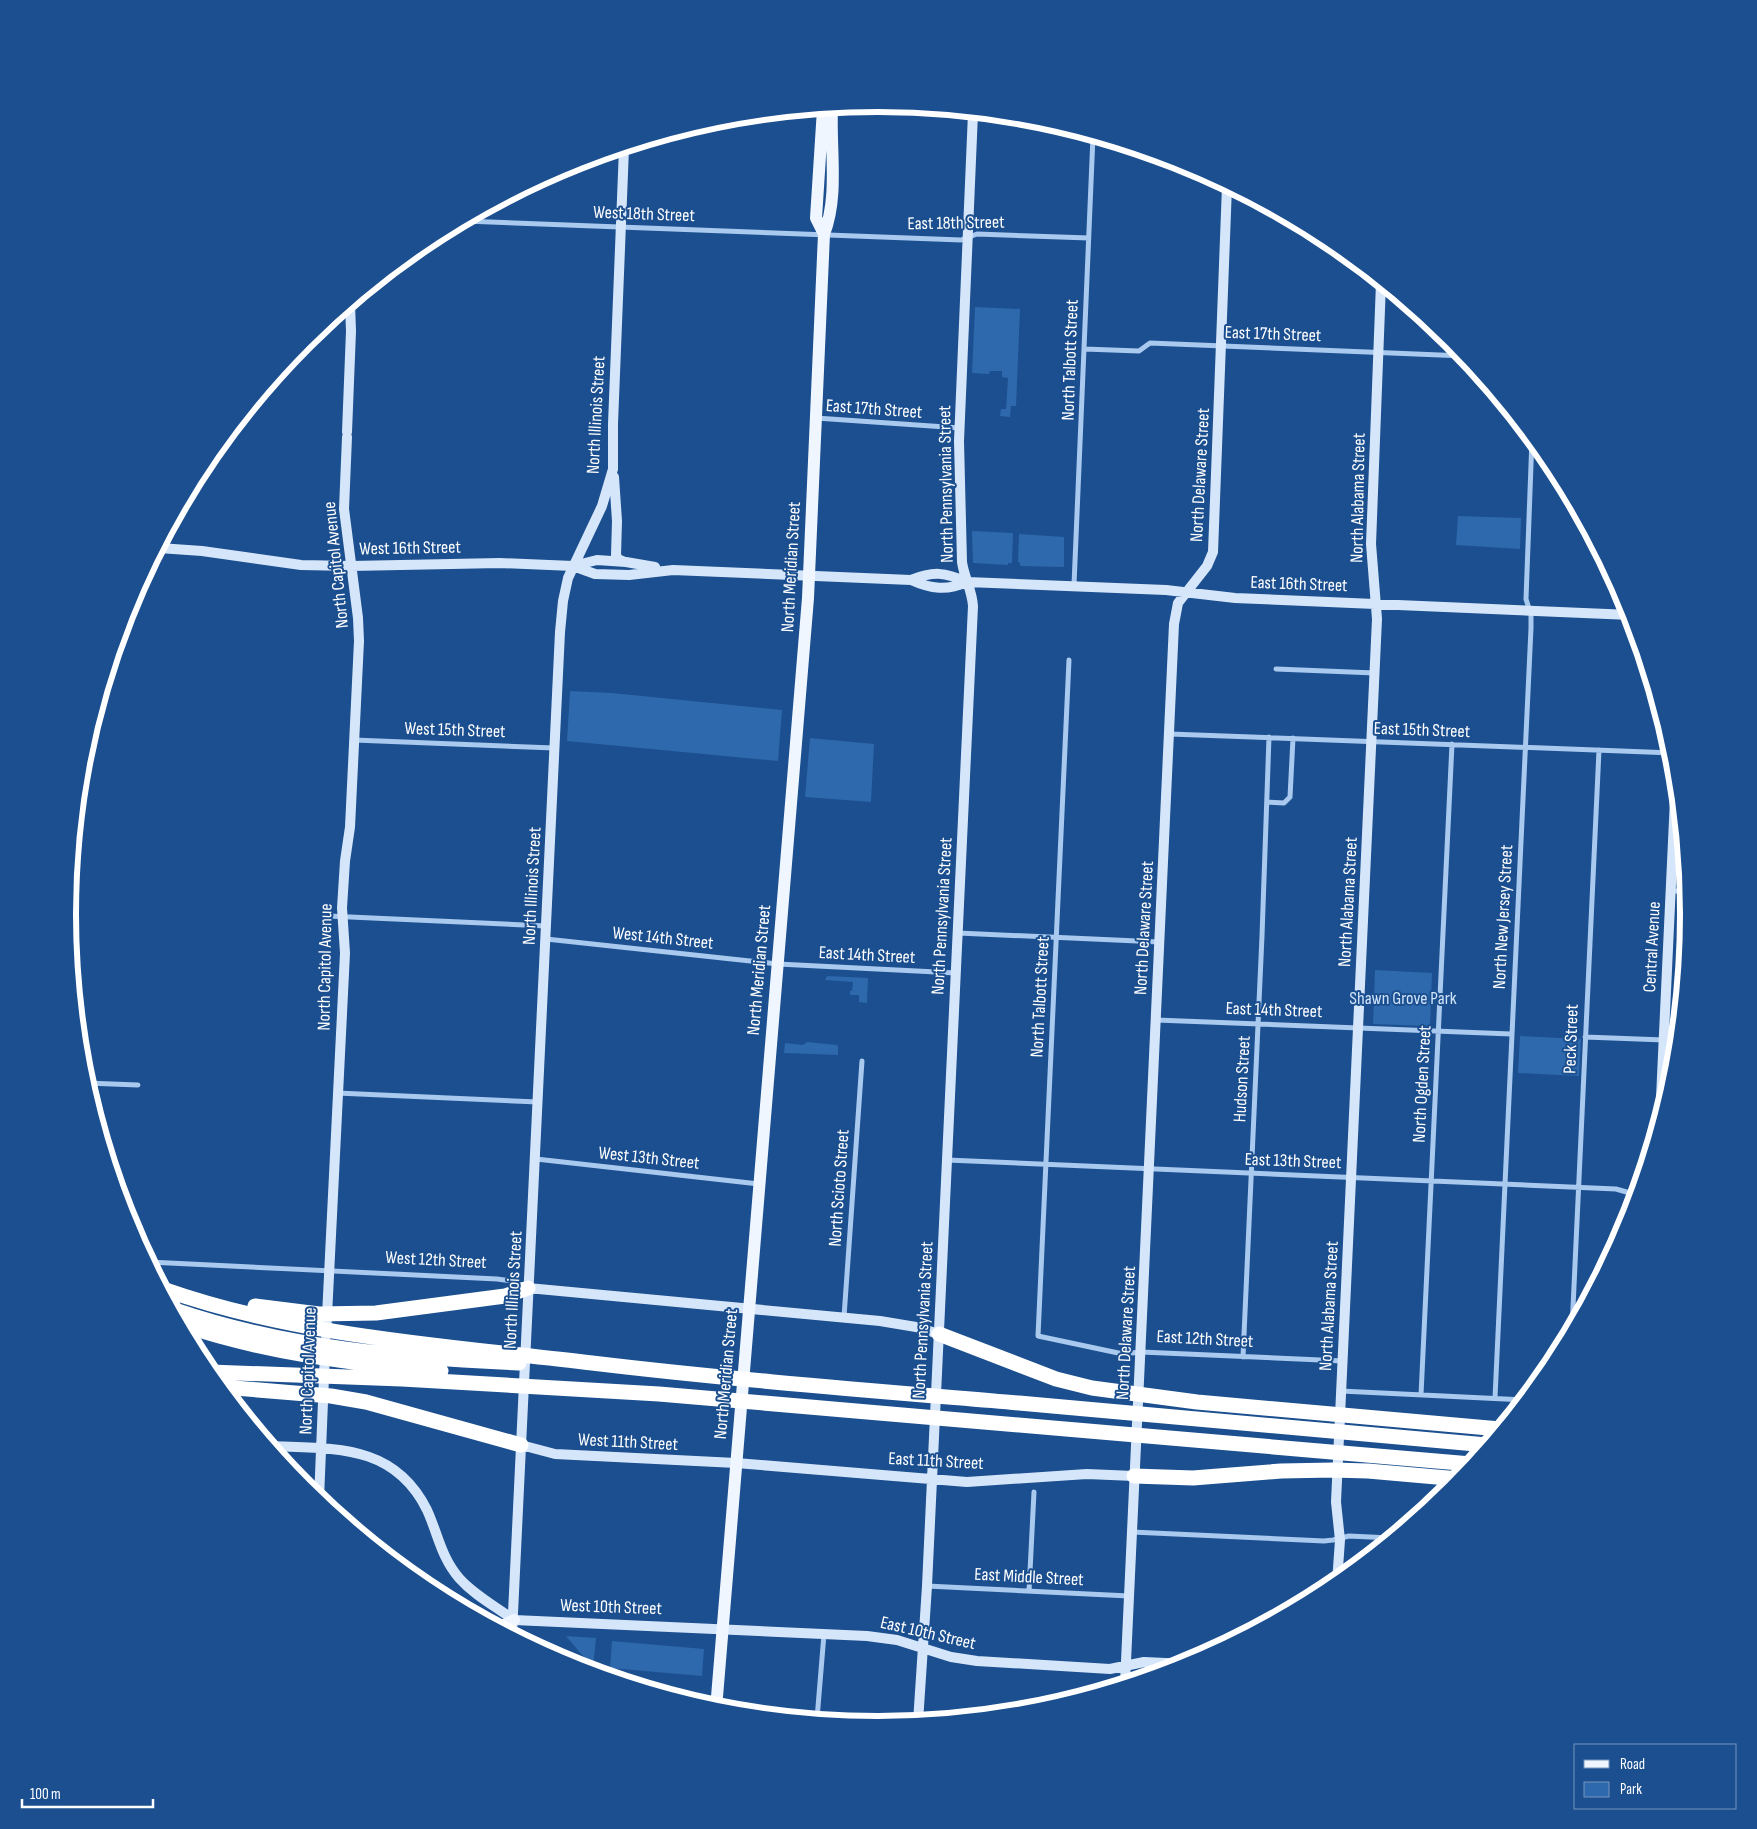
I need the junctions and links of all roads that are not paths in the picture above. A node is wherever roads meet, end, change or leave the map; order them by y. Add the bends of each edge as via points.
1 (822, 114) edge
2 (832, 114) edge
3 (973, 118) edge
4 (1093, 142) edge
5 (624, 154) edge
6 (1228, 193) edge
7 (475, 221) edge
8 (621, 227) junction
9 (824, 234) junction
10 (968, 237) junction
11 (1089, 238) junction
12 (1381, 289) edge
13 (350, 311) edge
14 (1221, 346) junction
15 (1084, 349) junction
16 (1378, 352) junction
17 (1454, 356) edge
18 (816, 418) junction
19 (960, 428) junction
20 (1532, 449) edge
21 (613, 469) junction
22 (165, 548) edge
23 (626, 562) junction
24 (351, 566) junction
25 (573, 566) junction
26 (674, 570) junction
27 (809, 576) junction
28 (967, 582) junction
29 (1074, 585) junction
30 (1186, 593) junction
31 (1376, 604) junction
32 (1528, 610) junction
33 (1623, 615) edge
34 (1069, 660) dead end
35 (1276, 669) dead end
36 (1375, 673) junction
37 (1170, 734) junction
38 (1269, 737) junction
39 (1293, 738) junction
40 (354, 740) junction
41 (1371, 742) junction
42 (1452, 744) junction
43 (1525, 747) junction
44 (555, 748) junction
45 (1599, 750) junction
46 (1664, 753) edge
47 (1267, 802) junction
48 (1674, 814) edge
49 (1671, 890) junction
50 (1680, 891) edge
51 (328, 916) dead end
52 (342, 917) junction
53 (547, 926) junction
54 (958, 933) junction
55 (1056, 937) junction
56 (546, 939) junction
57 (1160, 942) junction
58 (778, 964) junction
59 (956, 972) junction
60 (1156, 1020) junction
61 (1258, 1023) junction
62 (1358, 1028) junction
63 (1438, 1031) junction
64 (1511, 1034) junction
65 (1585, 1037) junction
66 (1664, 1040) junction
67 (1663, 1055) junction
68 (1668, 1055) edge
69 (862, 1061) dead end
70 (95, 1084) edge
71 (138, 1086) dead end
72 (1662, 1086) edge
73 (337, 1093) junction
74 (538, 1102) junction
75 (536, 1159) junction
76 (947, 1160) junction
77 (1046, 1164) junction
78 (1150, 1168) junction
79 (1251, 1173) junction
80 (1351, 1177) junction
81 (1431, 1181) junction
82 (759, 1184) junction
83 (1504, 1184) junction
84 (1579, 1187) junction
85 (1631, 1193) edge
86 (156, 1262) edge
87 (329, 1270) junction
88 (528, 1288) junction
89 (171, 1291) edge
90 (185, 1296) junction
91 (750, 1309) junction
92 (182, 1312) edge
93 (844, 1317) junction
94 (1573, 1317) edge
95 (191, 1327) edge
96 (938, 1334) junction
97 (1038, 1336) joint
98 (1141, 1352) junction
99 (1243, 1357) junction
100 (1343, 1361) junction
101 (640, 1368) junction
102 (220, 1372) edge
103 (231, 1388) edge
104 (1341, 1391) junction
105 (620, 1392) junction
106 (1421, 1395) junction
107 (1495, 1398) junction
108 (1517, 1400) edge
109 (1493, 1429) edge
110 (1481, 1444) edge
111 (521, 1445) junction
112 (278, 1446) edge
113 (321, 1448) junction
114 (736, 1463) junction
115 (1463, 1463) edge
116 (1134, 1476) junction
117 (932, 1478) junction
118 (1450, 1478) edge
119 (319, 1490) edge
120 (1034, 1492) dead end
121 (1132, 1532) junction
122 (1340, 1538) junction
123 (1383, 1538) edge
124 (1338, 1572) edge
125 (927, 1586) junction
126 (1029, 1591) junction
127 (1129, 1596) junction
128 (514, 1620) junction
129 (506, 1624) edge
130 (513, 1628) edge
131 (722, 1629) junction
132 (824, 1634) junction
133 (923, 1648) junction
134 (1166, 1663) edge
135 (1126, 1666) junction
136 (1125, 1677) edge
137 (717, 1700) edge
138 (817, 1714) edge
139 (918, 1715) edge

1 - 9 main road, North Meridian Street via 816,218
2 - 9 main road, North Meridian Street via 830,219
3 - 10 main road, North Pennsylvania Street
4 - 11 street, North Talbott Street
5 - 8 main road, North Illinois Street
6 - 14 main road, North Delaware Street
7 - 8 street, West 18th Street
8 - 9 street, West 18th Street
8 - 21 main road, North Illinois Street
9 - 10 street, East 18th Street via 961,240
9 - 18 main road, North Meridian Street
10 - 11 street, East 18th Street via 977,234
10 - 19 main road, North Pennsylvania Street
11 - 15 street, North Talbott Street
12 - 16 main road, North Alabama Street
13 - 24 main road, North Capitol Avenue via 344,509
14 - 15 street, East 17th Street via 1150,343 1139,351
14 - 16 street, East 17th Street
14 - 30 main road, North Delaware Street via 1212,552 1207,566
15 - 29 street, North Talbott Street
16 - 17 street, East 17th Street
16 - 31 main road, North Alabama Street via 1371,544
18 - 19 street, East 17th Street
18 - 27 main road, North Meridian Street
19 - 28 main road, North Pennsylvania Street via 962,562
20 - 32 street, North New Jersey Street
21 - 23 main road via 616,555
21 - 25 main road, North Illinois Street via 602,506
22 - 24 main road, West 16th Street via 293,564
23 - 25 main road, West 16th Street via 597,560
23 - 26 main road, West 16th Street
24 - 25 main road, West 16th Street via 500,563
24 - 40 main road, North Capitol Avenue via 359,630
25 - 26 main road, West 16th Street via 594,574 629,575
25 - 44 main road, North Illinois Street via 562,610
26 - 27 main road, West 16th Street
27 - 28 main road, East 16th Street via 911,580 926,573 952,575
27 - 58 main road, North Meridian Street
28 - 29 main road, East 16th Street
28 - 54 main road, North Pennsylvania Street via 973,606
29 - 30 main road, East 16th Street
30 - 31 main road, East 16th Street
30 - 37 main road, North Delaware Street via 1175,614
31 - 32 main road, East 16th Street
31 - 36 main road, North Alabama Street
32 - 33 main road, East 16th Street
32 - 43 street, North New Jersey Street via 1531,621
34 - 55 street, North Talbott Street
35 - 36 street
36 - 41 main road, North Alabama Street
37 - 38 street, East 15th Street
37 - 57 main road, North Delaware Street
38 - 39 street, East 15th Street
38 - 47 street, Hudson Street
39 - 41 street, East 15th Street
39 - 47 street via 1290,797 1284,803
40 - 44 street, West 15th Street
40 - 52 main road, North Capitol Avenue
41 - 42 street, East 15th Street
41 - 62 main road, North Alabama Street
42 - 43 street, East 15th Street
42 - 63 street, North Ogden Street
43 - 45 street, East 15th Street
43 - 64 street, North New Jersey Street
44 - 53 main road, North Illinois Street
45 - 46 street, East 15th Street
45 - 65 street, Peck Street
47 - 61 street, Hudson Street
48 - 49 main road, Central Avenue
49 - 50 street
49 - 66 main road, Central Avenue
51 - 52 street
52 - 53 street
52 - 73 main road, North Capitol Avenue via 345,953
53 - 56 main road, North Illinois Street
54 - 55 street
54 - 59 main road, North Pennsylvania Street
55 - 57 street
55 - 77 street, North Talbott Street
56 - 58 street, West 14th Street
56 - 74 main road, North Illinois Street
57 - 60 main road, North Delaware Street
58 - 59 street, East 14th Street
58 - 82 main road, North Meridian Street
59 - 76 main road, North Pennsylvania Street
60 - 61 street, East 14th Street
60 - 78 main road, North Delaware Street
61 - 62 street, East 14th Street
61 - 79 street, Hudson Street
62 - 63 street, East 14th Street
62 - 80 main road, North Alabama Street
63 - 64 street, East 14th Street
63 - 81 street, North Ogden Street
64 - 83 street, North New Jersey Street
65 - 66 street
65 - 84 street, Peck Street
66 - 67 main road, Central Avenue
67 - 68 street
67 - 72 main road, Central Avenue
69 - 93 street, North Scioto Street
70 - 71 street
73 - 74 street
73 - 87 main road, North Capitol Avenue
74 - 75 main road, North Illinois Street
75 - 82 street, West 13th Street
75 - 88 main road, North Illinois Street
76 - 77 street, East 13th Street
76 - 96 main road, North Pennsylvania Street
77 - 78 street, East 13th Street
77 - 97 street, North Talbott Street
78 - 79 street, East 13th Street
78 - 98 main road, North Delaware Street
79 - 80 street, East 13th Street
79 - 99 street, Hudson Street
80 - 81 street, East 13th Street
80 - 100 main road, North Alabama Street
81 - 83 street, East 13th Street
81 - 106 street, North Ogden Street
82 - 91 main road, North Meridian Street
83 - 84 street, East 13th Street
83 - 107 street, North New Jersey Street
84 - 85 street, East 13th Street via 1621,1189
84 - 94 street, Peck Street
86 - 87 street, West 12th Street
87 - 88 street, West 12th Street via 497,1279
87 - 113 main road, North Capitol Avenue
88 - 90 highway via 508,1296 363,1314 319,1314
88 - 91 main road, West 12th Street
88 - 111 main road, North Illinois Street
89 - 90 highway
90 - 101 highway via 314,1328
91 - 93 main road
91 - 114 main road, North Meridian Street
92 - 101 highway via 245,1330 338,1349 481,1362
93 - 96 main road via 900,1324
95 - 105 highway via 312,1356
96 - 109 highway via 1073,1384 1106,1390
96 - 117 main road, North Pennsylvania Street
97 - 98 street, East 12th Street via 1123,1354
98 - 99 street, East 12th Street
98 - 116 main road, North Delaware Street
99 - 100 street, East 12th Street
100 - 104 main road, North Alabama Street
101 - 110 highway
102 - 105 highway
103 - 111 highway via 348,1399 403,1411
104 - 106 street
104 - 122 main road, North Alabama Street via 1336,1502
105 - 115 highway
106 - 107 street
107 - 108 street
111 - 114 main road, West 11th Street via 555,1454
111 - 128 main road, North Illinois Street
112 - 113 main road
113 - 119 main road, North Capitol Avenue
113 - 128 main road via 363,1454 400,1475 426,1509 441,1551 459,1578 473,1592
114 - 117 main road, East 11th Street
114 - 131 main road, North Meridian Street
116 - 117 main road, East 11th Street via 1086,1474 967,1482
116 - 118 highway via 1193,1478 1320,1470
116 - 121 main road, North Delaware Street
117 - 125 main road, North Pennsylvania Street
120 - 126 street
121 - 122 street via 1324,1541
121 - 127 main road, North Delaware Street
122 - 123 street
122 - 124 main road, North Alabama Street
125 - 126 street, East Middle Street
125 - 133 main road, North Pennsylvania Street
126 - 127 street, East Middle Street
127 - 135 main road, North Delaware Street
128 - 129 main road, West 10th Street
128 - 130 main road, North Illinois Street
128 - 131 main road, West 10th Street
131 - 132 main road, East 10th Street
131 - 137 main road, North Meridian Street
132 - 133 main road, East 10th Street via 887,1638
132 - 138 street
133 - 135 main road, East 10th Street via 977,1661 1110,1668
133 - 139 main road, North Pennsylvania Street
134 - 135 main road, East 10th Street via 1144,1662
135 - 136 main road, North Delaware Street

